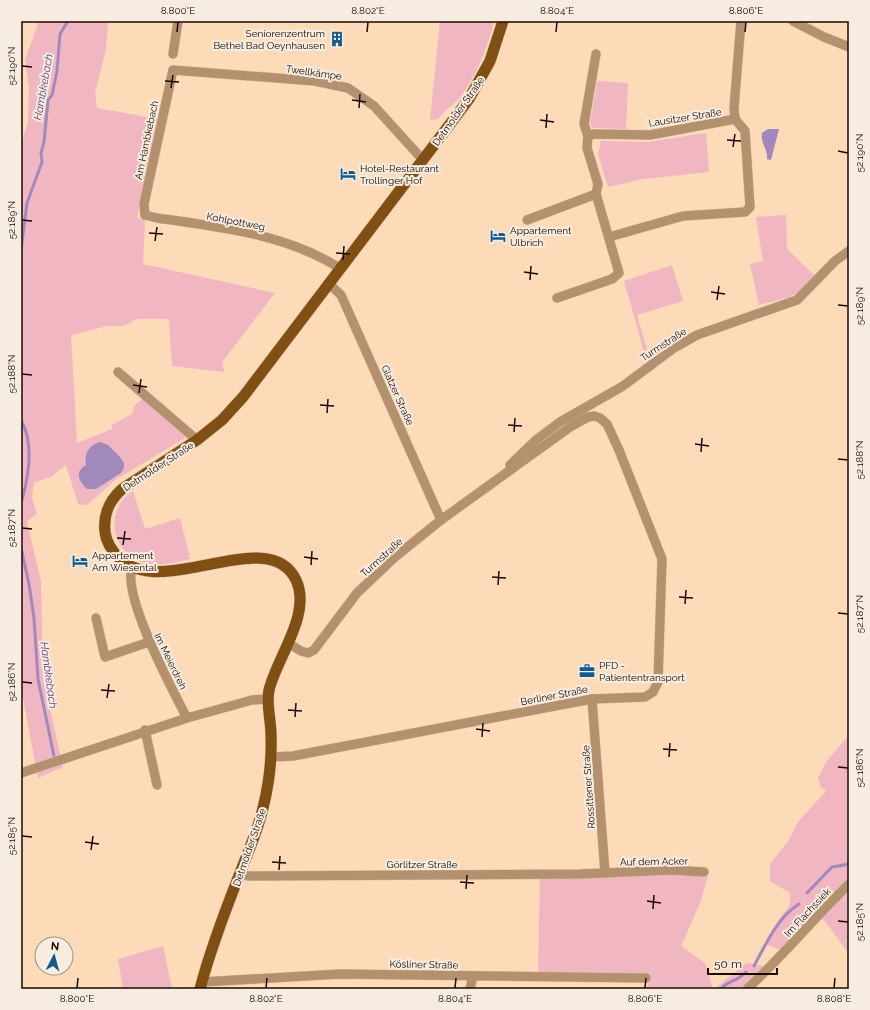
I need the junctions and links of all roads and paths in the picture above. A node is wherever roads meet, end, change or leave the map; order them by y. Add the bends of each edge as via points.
1 (178, 21) edge
2 (503, 21) edge
3 (740, 21) edge
4 (793, 21) edge
5 (849, 47) edge
6 (173, 54) dead end
7 (596, 54) dead end
8 (173, 70) joint
9 (735, 119) junction
10 (588, 136) junction
11 (423, 160) junction
12 (596, 194) junction
13 (145, 215) joint
14 (527, 220) dead end
15 (609, 237) junction
16 (849, 251) edge
17 (341, 269) junction
18 (329, 284) junction
19 (557, 298) dead end
20 (118, 372) dead end
21 (603, 420) joint
22 (197, 440) junction
23 (500, 478) junction
24 (441, 520) junction
25 (132, 567) junction
26 (96, 618) dead end
27 (149, 642) junction
28 (288, 643) junction
29 (268, 699) junction
30 (592, 699) junction
31 (187, 718) junction
32 (145, 730) junction
33 (271, 757) junction
34 (21, 773) edge
35 (158, 785) dead end
36 (704, 872) dead end
37 (605, 873) junction
38 (240, 874) junction
39 (849, 884) edge
40 (473, 976) junction
41 (646, 978) dead end
42 (201, 985) edge
43 (470, 989) edge
44 (747, 989) edge

1 - 6 street
2 - 11 main road, Detmolder Straße via 483,76 462,109
3 - 9 street, Lausitzer Straße
4 - 5 street
7 - 10 street via 584,124
8 - 11 street, Twellkämpe via 315,81 348,88 374,106
8 - 13 street, Am Hambkebach via 144,204
9 - 10 street, Lausitzer Straße via 650,135
9 - 15 street via 745,131 750,207 745,212 683,216
10 - 12 street via 587,148 598,184
11 - 17 main road, Detmolder Straße
12 - 14 street
12 - 15 street
13 - 17 street, Kohlpottweg via 258,235 323,258
15 - 19 street via 619,273 612,279
16 - 23 street, Turmstraße via 835,261 796,300 697,335 674,348 623,386 560,422 512,462
17 - 18 main road, Detmolder Straße
18 - 22 main road, Detmolder Straße via 243,397 222,420
18 - 24 street, Glatzer Straße via 341,295
20 - 22 street
21 - 23 street, Turmstraße via 594,416 588,417 535,451
21 - 30 street, Berliner Straße via 620,450 662,559 662,608 658,682 653,692 645,697
22 - 25 main road, Detmolder Straße via 122,489 109,505 104,525 108,543 118,557
23 - 24 street, Turmstraße
24 - 28 street, Turmstraße via 396,556 357,594 314,650 308,653
25 - 27 street, Im Meierdreh via 130,581
25 - 28 main road, Detmolder Straße via 162,573 256,558 281,564 291,571 299,590 300,601
26 - 27 street via 105,659
27 - 31 street, Im Meierdreh
28 - 29 main road, Detmolder Straße via 275,673
29 - 31 street via 252,700
29 - 33 main road, Detmolder Straße
30 - 33 street, Berliner Straße via 293,756
30 - 37 street, Rossittener Straße
31 - 32 street
32 - 34 street
32 - 35 street
33 - 38 main road, Detmolder Straße via 263,810
36 - 37 street, Auf dem Acker via 672,870
37 - 38 street, Görlitzer Straße via 248,876
38 - 42 main road, Detmolder Straße
39 - 44 street, Im Flachssiek
40 - 41 street, Kösliner Straße
40 - 42 street, Kösliner Straße via 340,974
40 - 43 street

